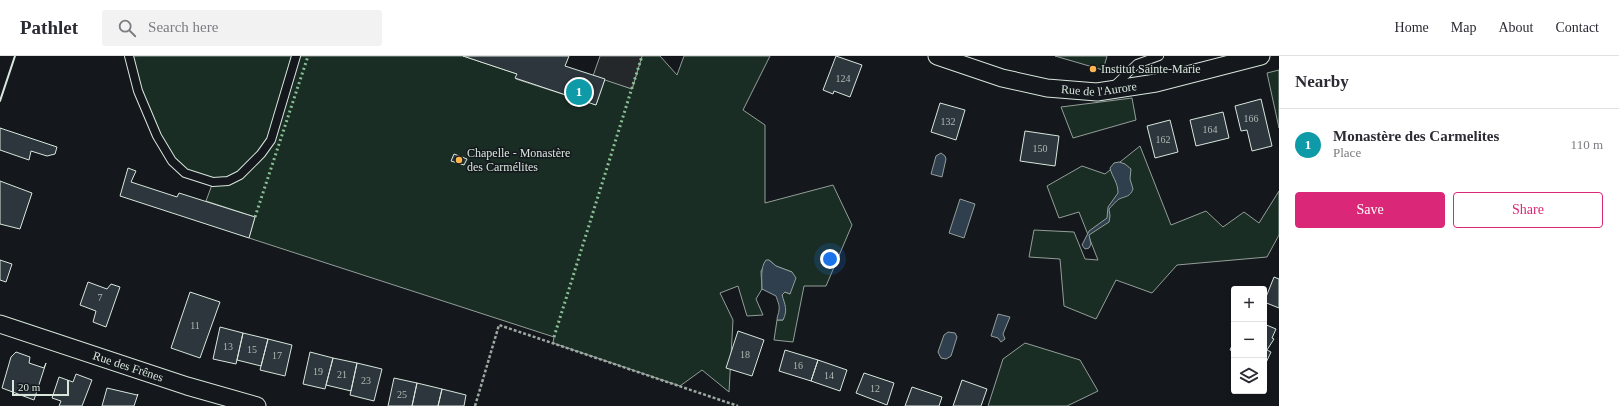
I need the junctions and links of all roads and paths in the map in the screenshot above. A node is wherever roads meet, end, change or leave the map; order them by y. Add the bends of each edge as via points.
1 (129, 56) edge
2 (296, 56) edge
3 (937, 56) edge
4 (1159, 56) edge
5 (1261, 56) edge
6 (1111, 90) junction
7 (0, 324) edge
8 (257, 406) edge
9 (475, 406) edge
10 (738, 406) edge

1 - 2 lane via 138,91 156,136 172,161 185,172 213,182 228,181 240,175 271,140
3 - 6 street, Rue de l'Aurore via 1002,78 1047,88 1097,92
4 - 6 lane via 1137,64
5 - 6 street, Rue de l'Aurore via 1156,83
7 - 8 street, Rue des Frênes via 187,386
9 - 10 path via 499,325

